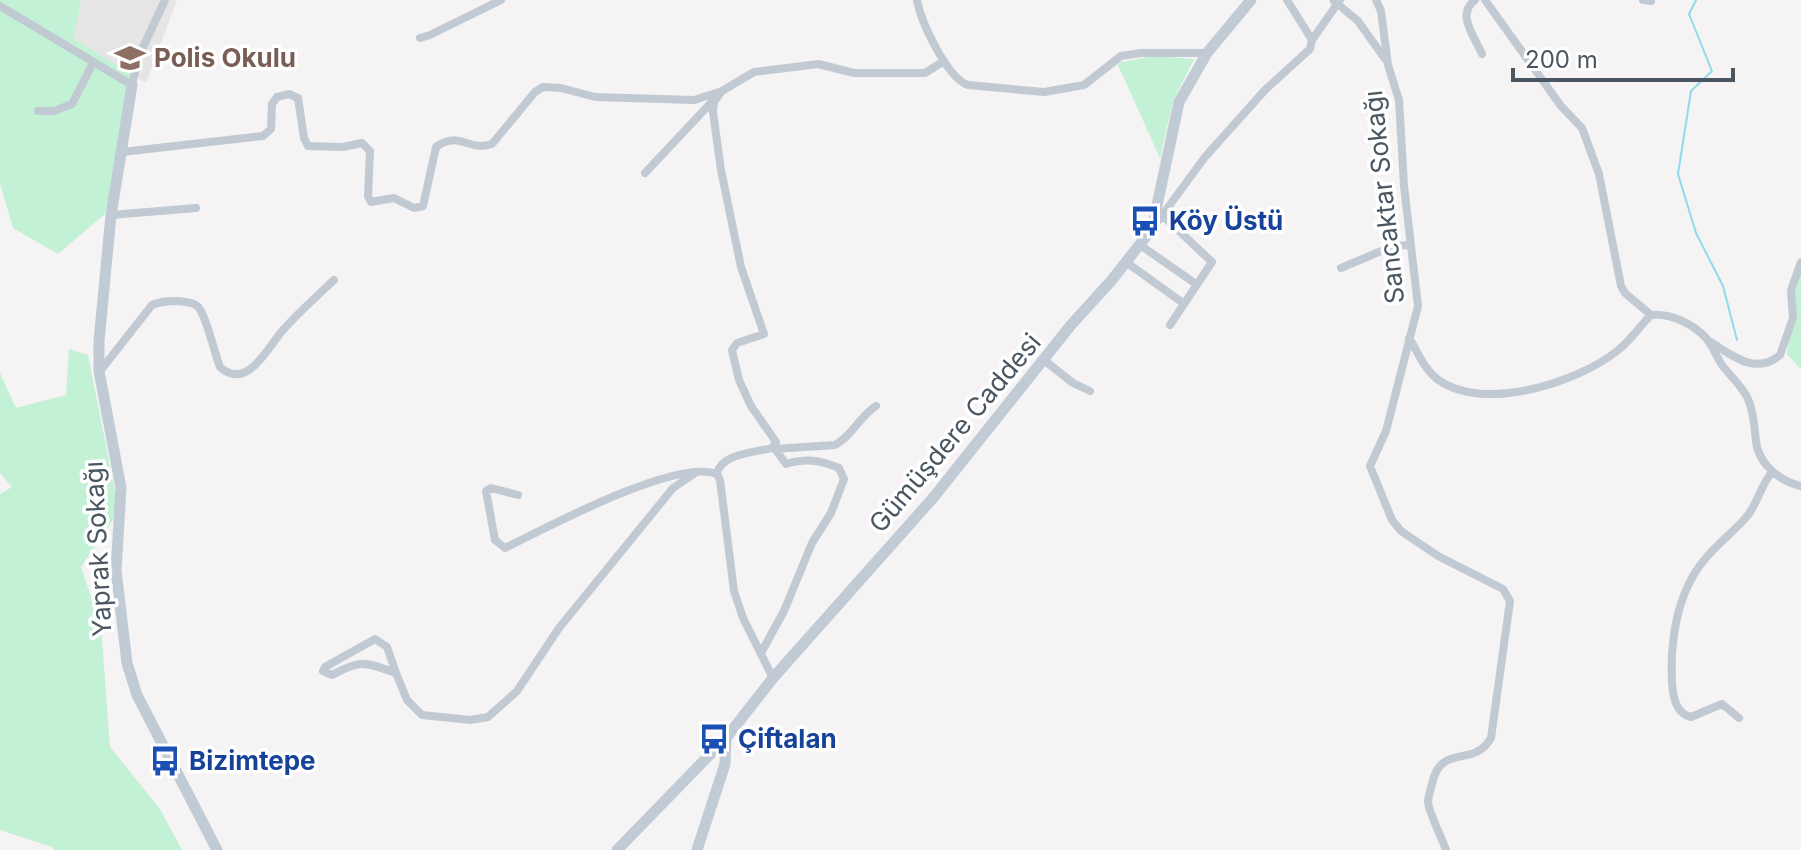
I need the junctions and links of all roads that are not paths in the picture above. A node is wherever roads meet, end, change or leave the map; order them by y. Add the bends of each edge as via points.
1 (165, 0) edge
2 (501, 0) edge
3 (917, 0) edge
4 (1251, 0) edge
5 (1376, 0) edge
6 (1475, 0) edge
7 (1485, 0) edge
8 (1643, 0) edge
9 (1289, 1) edge
10 (1337, 1) edge
11 (1651, 1) edge
12 (0, 6) edge
13 (420, 38) dead end
14 (1312, 40) junction
15 (1207, 53) junction
16 (1482, 54) dead end
17 (944, 61) junction
18 (93, 63) junction
19 (1388, 65) junction
20 (132, 85) junction
21 (722, 91) junction
22 (38, 111) dead end
23 (122, 152) junction
24 (645, 173) dead end
25 (196, 208) dead end
26 (111, 215) junction
27 (1162, 215) junction
28 (1152, 229) junction
29 (1140, 245) junction
30 (1410, 245) junction
31 (1126, 262) junction
32 (1801, 262) edge
33 (1341, 268) dead end
34 (334, 280) dead end
35 (1196, 284) junction
36 (1183, 303) junction
37 (1651, 315) junction
38 (1170, 325) dead end
39 (1409, 338) junction
40 (1708, 339) junction
41 (1044, 360) junction
42 (99, 371) junction
43 (1090, 391) dead end
44 (876, 406) dead end
45 (774, 449) junction
46 (697, 472) junction
47 (1772, 472) junction
48 (717, 474) junction
49 (1801, 486) edge
50 (518, 495) dead end
51 (761, 653) junction
52 (396, 673) junction
53 (773, 678) junction
54 (1739, 718) dead end
55 (726, 738) junction
56 (217, 850) edge
57 (617, 850) edge
58 (697, 850) edge
59 (1446, 850) edge

1 - 20 street via 138,58
2 - 13 street
3 - 17 street
4 - 15 street, Gümüşdere Caddesi
5 - 19 street, Sancaktar Sokağı
6 - 16 street via 1465,16
7 - 37 street via 1582,128 1599,174 1621,286
8 - 11 street
9 - 14 street
10 - 14 street
10 - 19 street via 1375,41
12 - 18 street
14 - 27 street via 1310,49 1205,157
15 - 17 street via 1121,56 1084,85 1044,92 958,82
15 - 28 street, Gümüşdere Caddesi via 1179,102
17 - 21 street via 925,73 854,73 818,64 754,72
18 - 20 street
18 - 22 street via 72,104
19 - 30 street, Sancaktar Sokağı via 1399,100
20 - 23 street, Yaprak Sokağı
21 - 23 street via 694,100 595,97 543,87 492,144 482,148 453,139 436,147 423,206 414,208 394,198 371,202 370,151 362,143 308,146 298,98 289,94 272,104 271,129 263,136
21 - 24 street
21 - 45 street via 713,112 721,170 741,267 764,334 737,343 732,350 739,380 776,442
23 - 26 street, Yaprak Sokağı
25 - 26 street
26 - 42 street, Yaprak Sokağı
27 - 28 street
27 - 35 street via 1212,262
28 - 29 street, Gümüşdere Caddesi
29 - 31 street, Gümüşdere Caddesi
29 - 35 street
30 - 33 street via 1393,246
30 - 39 street, Sancaktar Sokağı via 1418,306
31 - 36 street
31 - 41 street, Gümüşdere Caddesi
32 - 40 street via 1791,290 1793,318 1780,355 1765,365 1750,364
34 - 42 street via 280,333 267,355 245,371 220,367 203,312 195,303 160,301
35 - 36 street
36 - 38 street
37 - 39 street via 1616,352 1576,376 1493,395 1465,392 1438,380
37 - 40 street via 1687,323
39 - 59 street, Sancaktar Sokağı via 1386,431 1370,466 1401,531 1503,589 1510,601 1491,738 1470,756 1446,758 1435,768 1428,803
40 - 47 street via 1748,398 1757,450
41 - 43 street
41 - 53 street, Gümüşdere Caddesi via 933,498
42 - 56 street, Yaprak Sokağı via 121,488 115,557 127,663 137,695
44 - 45 street via 835,445
45 - 48 street via 726,460
45 - 51 street via 786,464 824,462 839,468 844,479
46 - 48 street
46 - 50 street via 647,483 505,548 495,540 486,491
46 - 52 street via 673,488 559,628 517,691 488,717 422,715 407,700
47 - 49 street
47 - 54 street via 1749,513 1694,574 1675,633 1672,678 1680,711 1691,717 1722,704
48 - 51 street via 734,591
51 - 53 street
52 - 52 street via 355,663 332,675 323,671 375,639 387,647
53 - 55 street, Gümüşdere Caddesi
55 - 57 street, Gümüşdere Caddesi
55 - 58 street via 725,764

